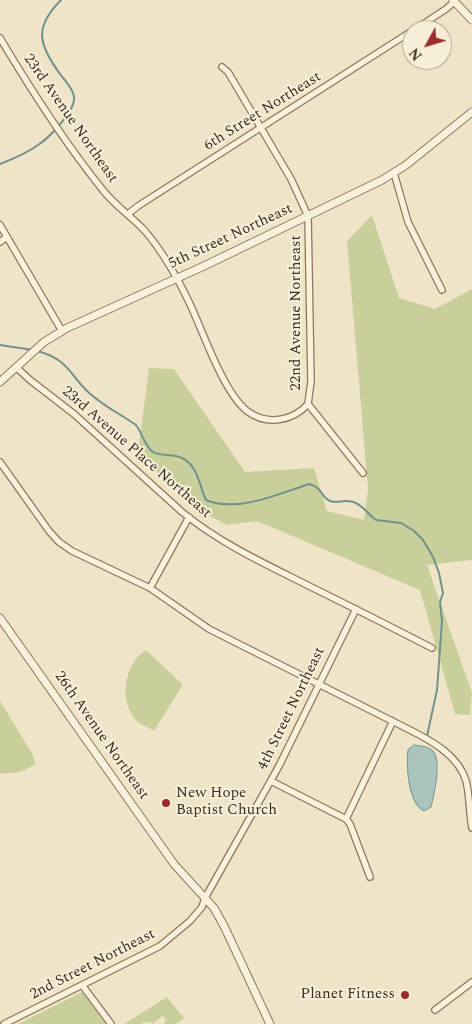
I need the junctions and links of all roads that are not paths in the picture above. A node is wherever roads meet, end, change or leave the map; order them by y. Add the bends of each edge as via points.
1 (454, 1) edge
2 (430, 20) edge
3 (472, 20) edge
4 (0, 38) edge
5 (402, 38) edge
6 (222, 67) dead end
7 (472, 112) edge
8 (261, 129) junction
9 (394, 173) junction
10 (128, 214) junction
11 (308, 216) junction
12 (0, 225) edge
13 (7, 237) junction
14 (0, 242) edge
15 (176, 278) junction
16 (442, 290) dead end
17 (62, 331) junction
18 (16, 367) junction
19 (0, 382) edge
20 (308, 404) junction
21 (0, 462) edge
22 (363, 474) dead end
23 (188, 517) junction
24 (150, 588) junction
25 (356, 610) junction
26 (0, 618) edge
27 (432, 648) dead end
28 (319, 684) junction
29 (393, 721) junction
30 (271, 781) junction
31 (346, 819) junction
32 (472, 828) edge
33 (370, 877) dead end
34 (205, 898) junction
35 (472, 982) edge
36 (82, 985) junction
37 (435, 1010) dead end
38 (4, 1024) edge
39 (111, 1024) edge
40 (270, 1024) edge

1 - 2 street, 6th Street Northeast
1 - 3 street
4 - 10 street, 23rd Avenue Northeast via 81,162 103,191
5 - 8 street, 6th Street Northeast
6 - 8 street, 22nd Avenue Northeast
7 - 9 street, 5th Street Northeast
8 - 10 street, 6th Street Northeast
8 - 11 street, 22nd Avenue Northeast via 291,179
9 - 11 street, 5th Street Northeast
9 - 16 street via 408,222
10 - 15 street, 23rd Avenue Northeast via 157,246
11 - 15 street, 5th Street Northeast
11 - 20 street, 22nd Avenue Northeast via 311,381
12 - 13 street
13 - 14 street
13 - 17 street
15 - 17 street, 5th Street Northeast
15 - 20 street, 23rd Avenue Northeast via 227,385 239,403 262,419 287,419
17 - 18 street, 5th Street Northeast
18 - 19 street, 5th Street Northeast
18 - 23 street, 23rd Avenue Place Northeast via 74,414
20 - 22 street, 22nd Avenue Northeast
21 - 24 street via 59,542
23 - 24 street
23 - 25 street, 23rd Avenue Place Northeast via 236,548
24 - 28 street via 209,628
25 - 27 street, 23rd Avenue Place Northeast
25 - 28 street, 4th Street Northeast
26 - 34 street, 26th Avenue Northeast via 174,864
28 - 29 street
28 - 30 street, 4th Street Northeast
29 - 31 street
29 - 32 street via 435,744 457,764 466,783
30 - 31 street
30 - 34 street, 4th Street Northeast
31 - 33 street
34 - 36 street, 2nd Street Northeast via 202,907 175,936
34 - 40 street, 26th Avenue Northeast via 224,926
35 - 37 street
36 - 38 street, 2nd Street Northeast
36 - 39 street

